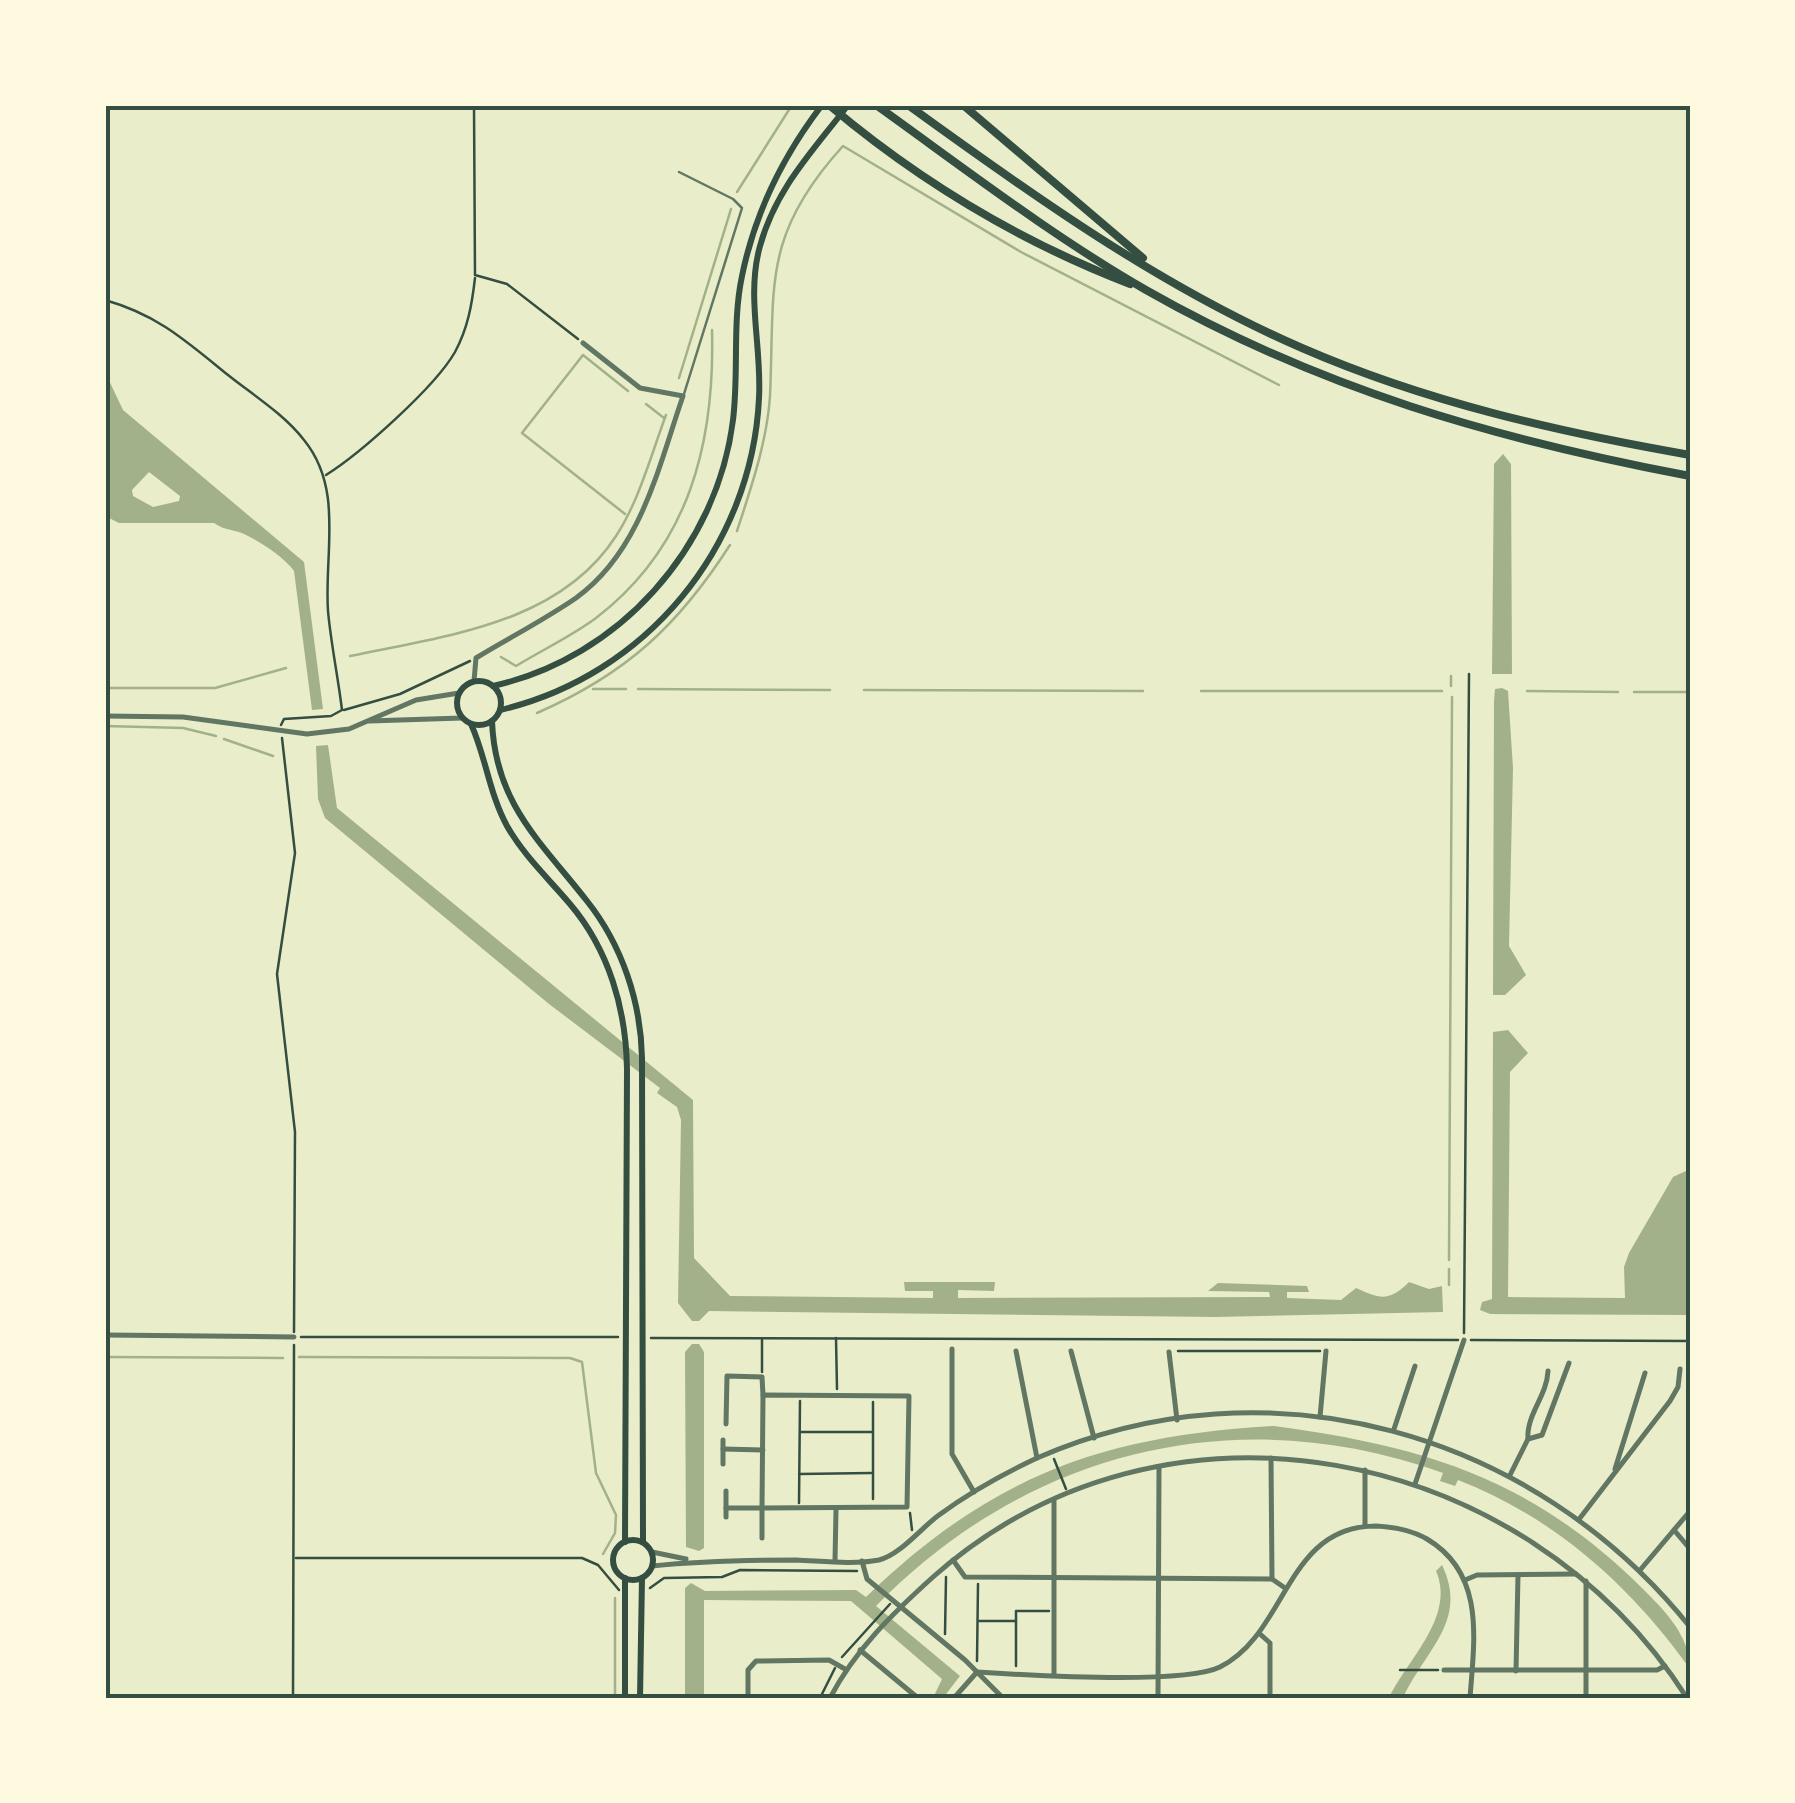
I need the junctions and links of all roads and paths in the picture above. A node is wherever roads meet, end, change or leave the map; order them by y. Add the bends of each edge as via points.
1 (474, 105) edge
2 (826, 105) edge
3 (848, 105) edge
4 (876, 105) edge
5 (908, 105) edge
6 (964, 105) edge
7 (840, 115) junction
8 (679, 172) dead end
9 (1159, 272) junction
10 (475, 275) junction
11 (1143, 289) junction
12 (105, 300) edge
13 (583, 343) joint
14 (683, 396) junction
15 (1690, 455) edge
16 (324, 476) junction
17 (1690, 476) edge
18 (476, 658) junction
19 (1469, 674) dead end
20 (474, 681) junction
21 (493, 686) junction
22 (459, 692) junction
23 (342, 710) junction
24 (500, 710) junction
25 (105, 716) edge
26 (462, 718) junction
27 (366, 721) junction
28 (492, 721) junction
29 (471, 724) junction
30 (281, 732) junction
31 (105, 1335) edge
32 (629, 1336) junction
33 (294, 1337) junction
34 (651, 1338) dead end
35 (762, 1338) junction
36 (836, 1338) junction
37 (1464, 1340) junction
38 (1690, 1341) edge
39 (952, 1350) dead end
40 (1071, 1351) dead end
41 (1326, 1351) joint
42 (1016, 1352) dead end
43 (1169, 1352) joint
44 (1569, 1364) dead end
45 (1415, 1366) dead end
46 (1680, 1370) dead end
47 (1548, 1371) dead end
48 (1645, 1373) dead end
49 (762, 1376) junction
50 (763, 1395) junction
51 (800, 1395) junction
52 (836, 1395) junction
53 (873, 1396) junction
54 (1320, 1417) junction
55 (1177, 1420) junction
56 (726, 1424) dead end
57 (1393, 1431) junction
58 (800, 1432) junction
59 (873, 1432) junction
60 (1094, 1438) junction
61 (1528, 1439) junction
62 (723, 1440) dead end
63 (1427, 1445) junction
64 (723, 1450) junction
65 (763, 1450) junction
66 (1037, 1458) junction
67 (1272, 1458) junction
68 (723, 1464) dead end
69 (1055, 1464) dead end
70 (1159, 1468) junction
71 (1365, 1470) junction
72 (1615, 1472) junction
73 (872, 1473) junction
74 (800, 1474) junction
75 (1510, 1474) junction
76 (1416, 1480) junction
77 (726, 1491) dead end
78 (974, 1492) junction
79 (1068, 1495) junction
80 (1054, 1500) junction
81 (907, 1507) junction
82 (726, 1508) junction
83 (762, 1508) junction
84 (798, 1510) junction
85 (836, 1510) junction
86 (872, 1510) junction
87 (1690, 1511) edge
88 (726, 1516) dead end
89 (1580, 1518) junction
90 (1365, 1526) junction
91 (1674, 1530) junction
92 (913, 1534) junction
93 (762, 1538) dead end
94 (625, 1542) junction
95 (642, 1542) junction
96 (1690, 1550) edge
97 (652, 1552) junction
98 (294, 1558) junction
99 (689, 1560) junction
100 (953, 1560) junction
101 (835, 1561) junction
102 (862, 1561) junction
103 (652, 1566) junction
104 (946, 1566) junction
105 (1641, 1570) junction
106 (863, 1571) junction
107 (1518, 1574) junction
108 (1579, 1574) junction
109 (625, 1578) junction
110 (642, 1578) junction
111 (978, 1578) junction
112 (1056, 1578) junction
113 (1158, 1578) junction
114 (1272, 1579) junction
115 (1465, 1580) junction
116 (1586, 1580) junction
117 (1284, 1588) junction
118 (626, 1592) junction
119 (640, 1592) junction
120 (900, 1607) junction
121 (884, 1611) dead end
122 (1055, 1611) junction
123 (978, 1622) junction
124 (1016, 1622) junction
125 (1690, 1627) edge
126 (868, 1628) dead end
127 (1260, 1634) junction
128 (946, 1644) junction
129 (860, 1650) junction
130 (1666, 1666) junction
131 (1473, 1668) junction
132 (845, 1669) junction
133 (1400, 1670) dead end
134 (1429, 1670) dead end
135 (1444, 1670) dead end
136 (1516, 1671) junction
137 (1586, 1671) junction
138 (976, 1672) junction
139 (1016, 1675) junction
140 (1054, 1675) junction
141 (1158, 1676) junction
142 (294, 1698) edge
143 (625, 1698) edge
144 (640, 1698) edge
145 (748, 1698) edge
146 (830, 1698) edge
147 (918, 1698) edge
148 (954, 1698) edge
149 (1003, 1698) edge
150 (1158, 1698) edge
151 (1270, 1698) edge
152 (1470, 1698) edge
153 (1586, 1698) edge
154 (1687, 1698) edge

1 - 10 path
2 - 7 highway
2 - 21 main road via 781,167 755,224 737,304 728,448 689,545 641,606 603,637 538,673
3 - 7 main road
4 - 11 highway
5 - 9 highway
6 - 9 highway
7 - 11 highway via 1016,232
7 - 24 main road via 786,184 759,249 753,299 757,425 742,494 709,560 674,608 620,656 552,695
8 - 14 lane via 742,208
9 - 15 highway via 1260,328 1383,380 1498,414
10 - 13 path via 507,284
10 - 16 path via 468,323 448,364 354,456
11 - 17 highway via 1262,350 1405,408
12 - 16 path via 153,316 194,347 287,422
13 - 14 street via 640,388
14 - 18 street via 639,520 610,566 578,596
16 - 23 path via 330,505 328,611
18 - 20 street
18 - 23 path via 400,694
19 - 37 path
20 - 21 main road
20 - 22 main road
21 - 24 main road
22 - 26 main road
22 - 27 street via 416,700
23 - 30 path via 284,719
24 - 28 main road
25 - 30 street via 183,717
26 - 27 street
26 - 29 main road
27 - 30 street via 335,732
28 - 29 main road
28 - 95 main road via 499,768 520,818 618,952 638,1014
29 - 32 main road via 507,826 579,916 603,956 622,1010
30 - 33 path via 295,853 277,974 295,1132
31 - 33 street
32 - 33 path
32 - 94 main road
33 - 98 path
34 - 35 path
35 - 36 path
35 - 49 path
36 - 37 path
36 - 52 path
37 - 38 path
37 - 63 street
39 - 78 street via 952,1454
40 - 60 street
41 - 43 path
41 - 54 street
42 - 66 street
43 - 55 street
44 - 61 street via 1542,1434
45 - 57 street
46 - 72 street via 1670,1400
47 - 61 street
48 - 72 street
49 - 50 street
49 - 56 street via 727,1376
50 - 51 street
50 - 65 street
51 - 52 street
51 - 58 path
52 - 53 street
53 - 59 path
53 - 81 street via 910,1396
54 - 55 street
54 - 57 street
55 - 60 street
57 - 63 street
58 - 59 path
58 - 74 path
59 - 73 path
60 - 66 street
61 - 75 street
62 - 64 street
63 - 75 street
63 - 76 street
64 - 65 street
64 - 68 street
65 - 83 street
66 - 78 street
67 - 70 street
67 - 71 street
67 - 114 street
69 - 79 path
70 - 79 street
70 - 113 street
71 - 76 street
71 - 90 street
72 - 89 street
73 - 74 path
73 - 86 path
74 - 84 path
75 - 89 street
76 - 108 street via 1496,1518
77 - 82 street
78 - 92 street
79 - 80 street
80 - 100 street
80 - 112 street
81 - 86 street
81 - 92 path
82 - 83 street
82 - 88 street
83 - 84 street
83 - 93 street
84 - 85 street
85 - 86 street
85 - 101 street
87 - 91 street
89 - 105 street
90 - 115 street via 1423,1537
90 - 117 street via 1321,1544
91 - 96 street
91 - 105 street
92 - 102 street via 882,1559
94 - 95 main road
94 - 109 main road via 613,1560
95 - 97 main road
97 - 99 street
97 - 103 main road
98 - 118 path via 582,1558
98 - 142 path
99 - 101 street
99 - 103 street
100 - 104 street
100 - 111 street via 965,1577
101 - 102 street
102 - 106 street
103 - 110 main road
104 - 120 street
104 - 128 path
105 - 125 street
106 - 119 path via 740,1570 722,1577 664,1578
106 - 120 street
107 - 108 street
107 - 115 street
107 - 136 street
108 - 116 street
109 - 110 main road
109 - 118 main road
110 - 119 main road
111 - 112 street
111 - 123 path
112 - 113 street
112 - 122 street
113 - 114 street
113 - 141 street
114 - 117 street
115 - 131 street via 1474,1616
116 - 130 street
116 - 137 street
117 - 127 street
118 - 143 main road
119 - 144 main road
120 - 128 street
120 - 129 street
121 - 126 path
122 - 124 path via 1016,1611
122 - 140 street
123 - 124 path
123 - 138 path
124 - 139 path
127 - 141 street via 1219,1668
127 - 151 street via 1270,1643
128 - 138 street
129 - 132 street
129 - 147 street
130 - 137 street
130 - 154 street
131 - 135 street
131 - 136 street
131 - 152 street
132 - 145 street via 829,1660 756,1661 748,1670
132 - 146 street
133 - 134 path
136 - 137 street
137 - 153 street
138 - 139 street
138 - 148 street
138 - 149 street
139 - 140 street
140 - 141 street
141 - 150 street

